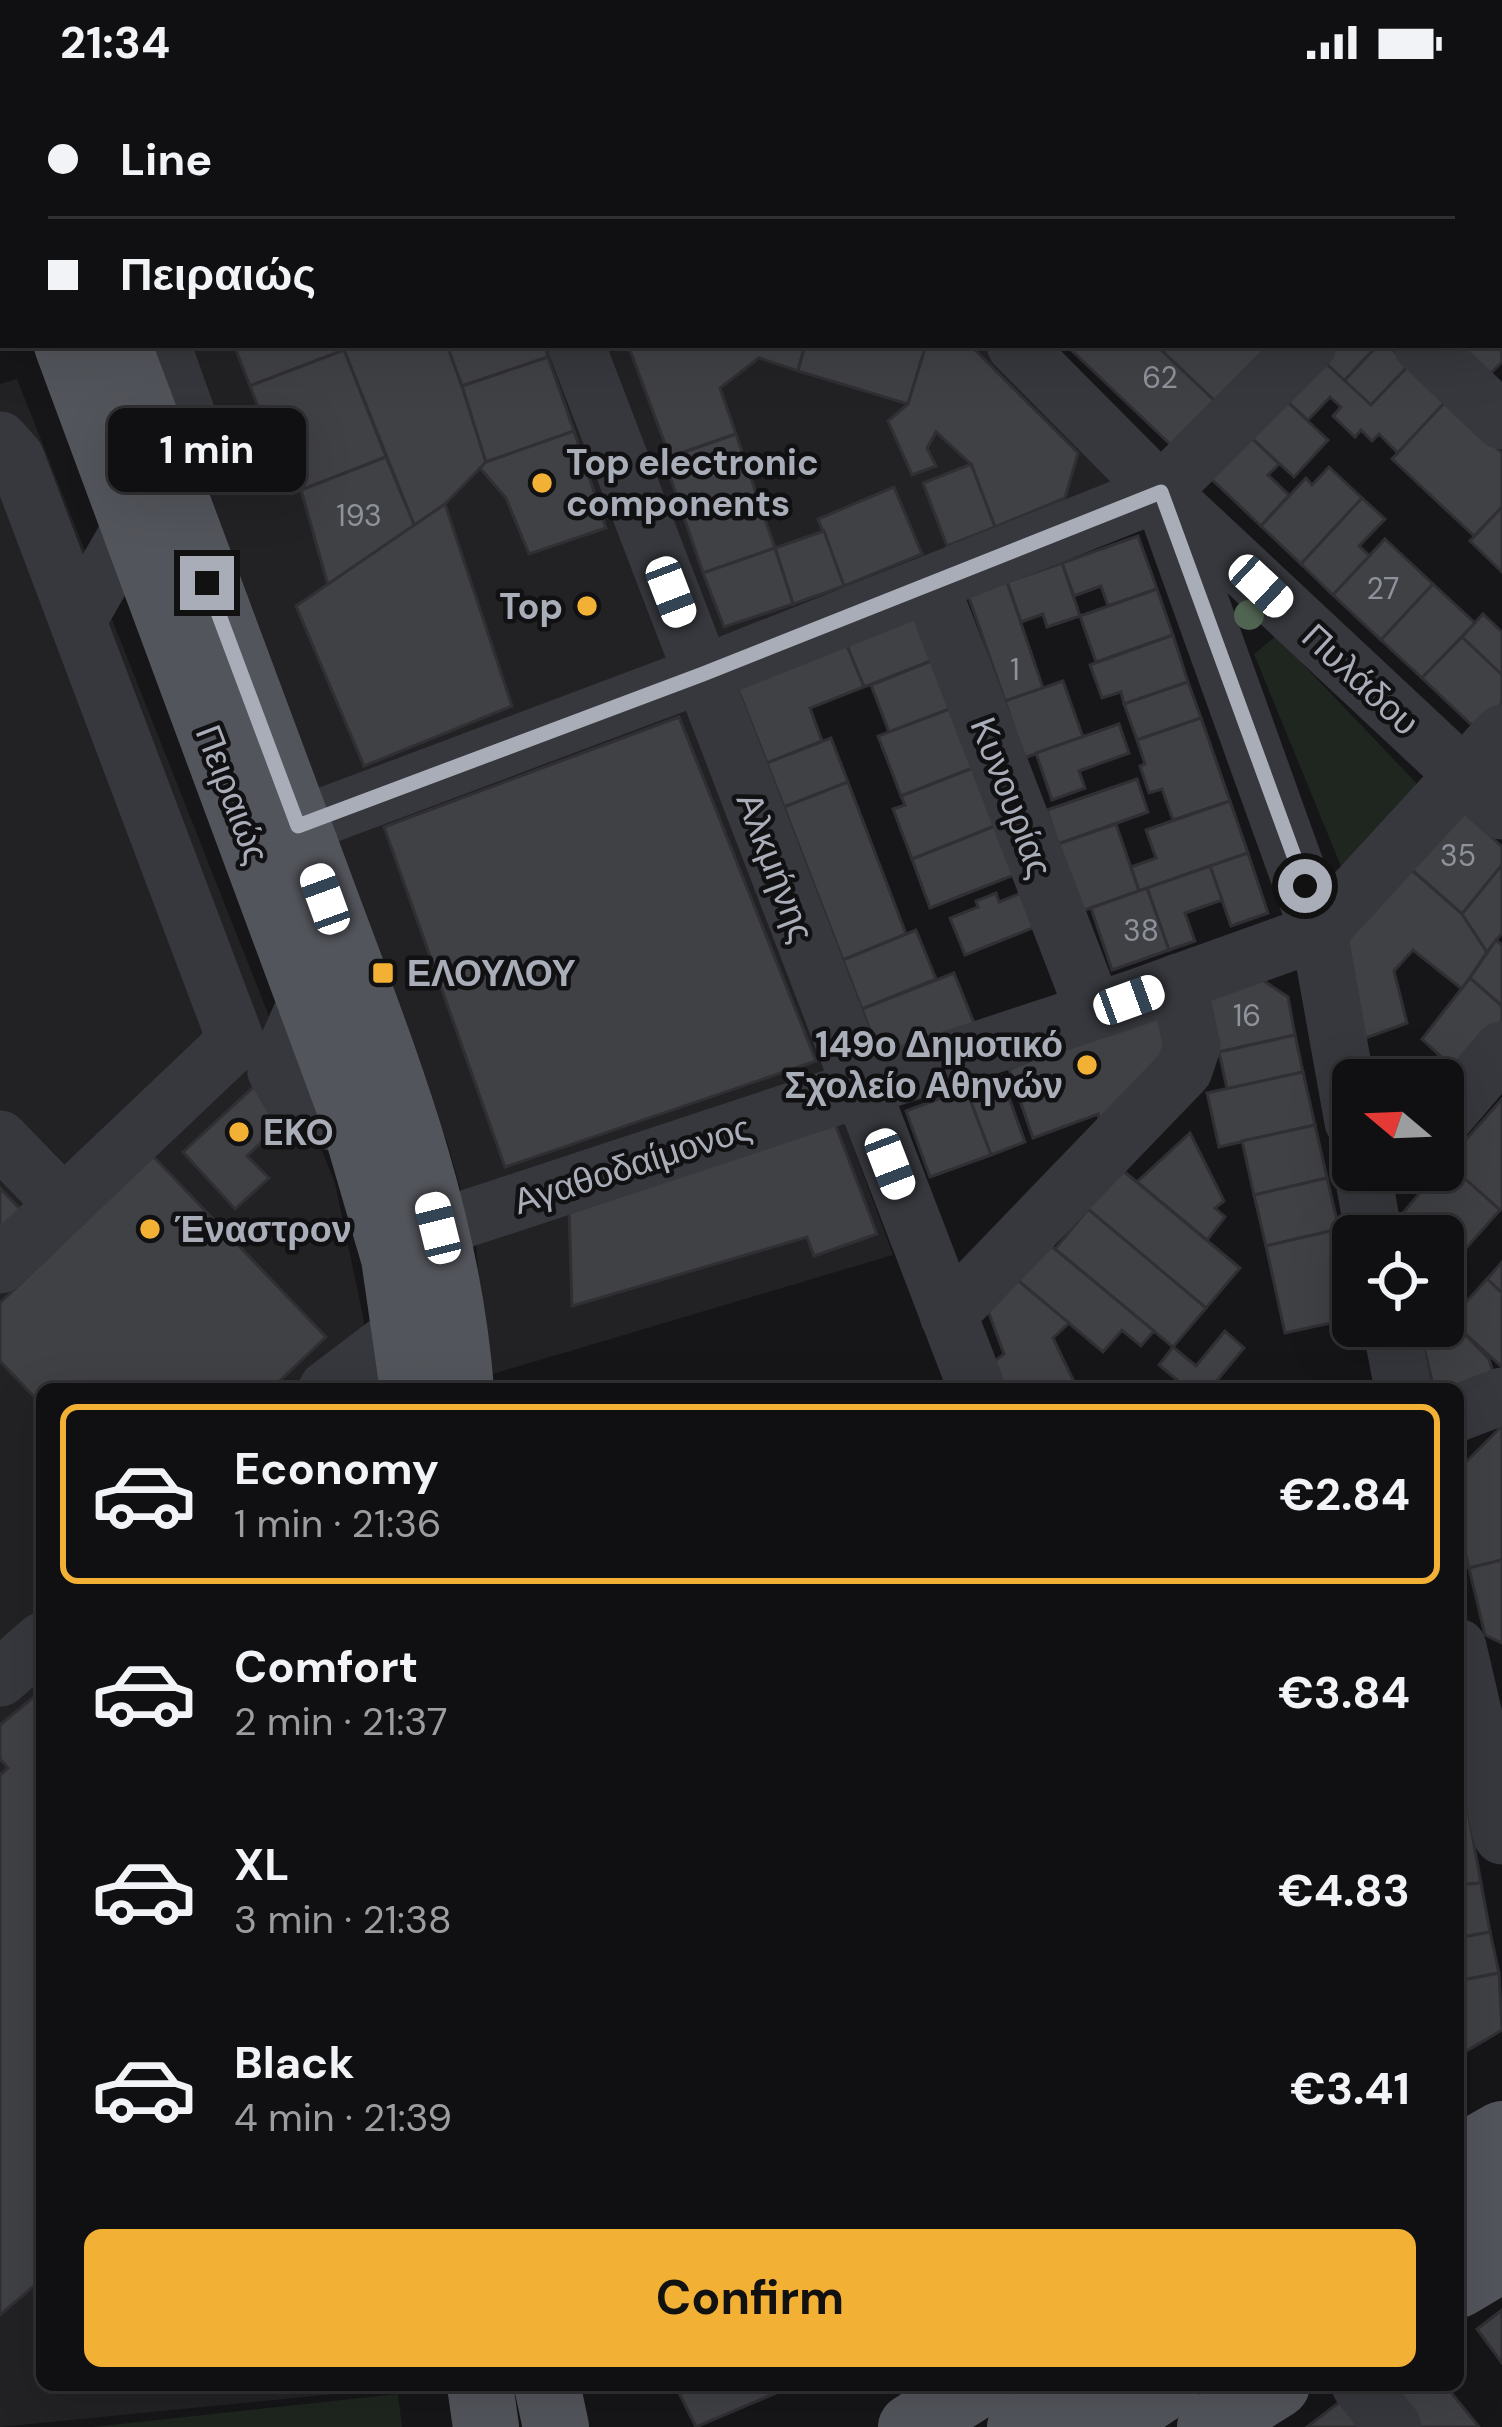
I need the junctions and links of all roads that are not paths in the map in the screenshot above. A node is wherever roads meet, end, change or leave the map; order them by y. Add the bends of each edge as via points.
1 (102, 348) edge
2 (577, 348) edge
3 (1019, 348) edge
4 (1305, 348) edge
5 (1425, 348) edge
6 (1502, 421) edge
7 (0, 440) edge
8 (1161, 492) junction
9 (132, 526) junction
10 (930, 584) junction
11 (78, 620) junction
12 (703, 674) junction
13 (117, 726) junction
14 (210, 732) junction
15 (1502, 733) edge
16 (1482, 792) edge
17 (298, 826) junction
18 (1318, 932) junction
19 (1178, 982) junction
20 (1094, 1011) junction
21 (1502, 1050) edge
22 (1341, 1059) edge
23 (861, 1089) junction
24 (1464, 1094) edge
25 (0, 1139) edge
26 (63, 1204) junction
27 (438, 1228) junction
28 (0, 1265) edge
29 (948, 1315) junction
30 (1395, 1347) edge
31 (409, 1359) edge
32 (343, 1383) edge
33 (460, 1383) edge
34 (975, 1383) edge
35 (1402, 1383) edge
36 (1502, 1396) edge
37 (1464, 1411) edge
38 (36, 1646) edge
39 (1464, 1666) edge
40 (0, 1678) edge
41 (1478, 1712) edge
42 (1502, 1836) edge
43 (1502, 2089) edge
44 (1464, 2111) edge
45 (1502, 2134) edge
46 (1464, 2156) edge
47 (1502, 2190) edge
48 (1464, 2212) edge
49 (1502, 2259) edge
50 (1464, 2281) edge
51 (480, 2391) edge
52 (549, 2391) edge
53 (968, 2391) edge
54 (1075, 2391) edge
55 (1159, 2391) edge
56 (1267, 2391) edge
57 (1365, 2391) edge
58 (486, 2427) edge
59 (556, 2427) edge
60 (911, 2427) edge
61 (1020, 2427) edge
62 (1105, 2427) edge
63 (1210, 2427) edge
64 (1393, 2427) edge

1 - 9 main road, Πειραιώς
1 - 17 main road, Πειραιώς via 162,462
2 - 12 street, Αλκμήνης
3 - 8 street, Πυλάδου
4 - 8 street
5 - 6 street
7 - 11 street via 16,458
8 - 10 street
8 - 16 street, Πυλάδου
8 - 18 street
9 - 11 street
9 - 14 main road, Πειραιώς
10 - 12 street
10 - 20 street, Κυνουρίας
11 - 13 street
12 - 17 street
12 - 23 street, Αλκμήνης
13 - 14 street
13 - 26 street via 236,1041
14 - 31 main road, Πειραιώς via 357,1129 385,1222
15 - 16 street, Αγαθοδαίμονος
16 - 18 street, Αγαθοδαίμονος
17 - 27 main road, Πειραιώς
18 - 19 street, Αγαθοδαίμονος
18 - 22 street
19 - 20 street, Αγαθοδαίμονος
19 - 29 street via 1192,1046 1184,1070
20 - 23 street, Αγαθοδαίμονος
21 - 24 street
23 - 27 street, Αγαθοδαίμονος
23 - 29 street, Αλκμήνης
25 - 26 street
26 - 28 street
27 - 33 main road, Πειραιώς
29 - 34 street, Αλκμήνης
30 - 35 street
31 - 32 street
36 - 37 street
38 - 40 street
39 - 41 street
41 - 42 street
43 - 44 main road
45 - 46 main road
47 - 48 main road
49 - 50 main road
51 - 58 main road
52 - 59 main road
53 - 60 main road
54 - 61 main road
55 - 62 main road
56 - 63 main road
57 - 64 street

